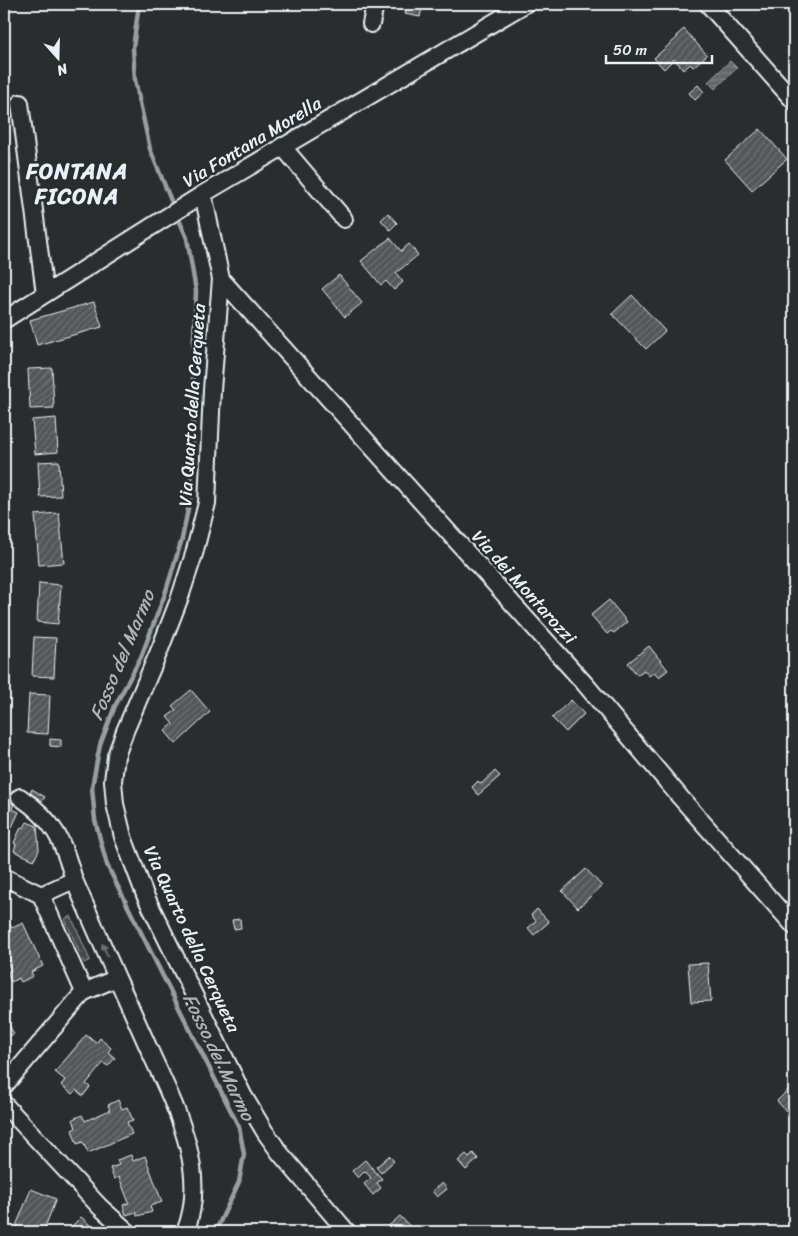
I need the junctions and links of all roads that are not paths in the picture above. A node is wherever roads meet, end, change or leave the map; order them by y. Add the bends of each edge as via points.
1 (375, 4) edge
2 (525, 4) edge
3 (708, 4) edge
4 (371, 24) dead end
5 (794, 101) edge
6 (20, 103) dead end
7 (282, 146) junction
8 (198, 198) junction
9 (344, 219) dead end
10 (220, 279) junction
11 (45, 294) junction
12 (4, 320) edge
13 (20, 797) dead end
14 (4, 877) edge
15 (74, 880) junction
16 (41, 895) junction
17 (794, 926) edge
18 (117, 978) junction
19 (84, 992) junction
20 (4, 1086) edge
21 (4, 1104) edge
22 (128, 1232) edge
23 (185, 1232) edge
24 (346, 1232) edge

1 - 4 street
2 - 7 street, Via Fontana Morella
3 - 5 street
6 - 11 street
7 - 8 street, Via Fontana Morella
7 - 9 street
8 - 10 street, Via Quarto della Cerqueta
8 - 11 street, Via Fontana Morella
10 - 17 street, Via dei Montarozzi via 590,690
10 - 24 street, Via Quarto della Cerqueta via 209,493 205,514 167,633 120,744 114,768 114,793 124,837 145,895 235,1080 265,1132
11 - 12 street, Via Fontana Morella
13 - 15 street via 43,815 55,830
14 - 16 street
15 - 16 street
18 -> 15 street
16 - 19 street
18 - 19 street
18 - 23 street via 166,1087 187,1144 193,1196
19 - 20 street
21 - 22 street via 106,1214

